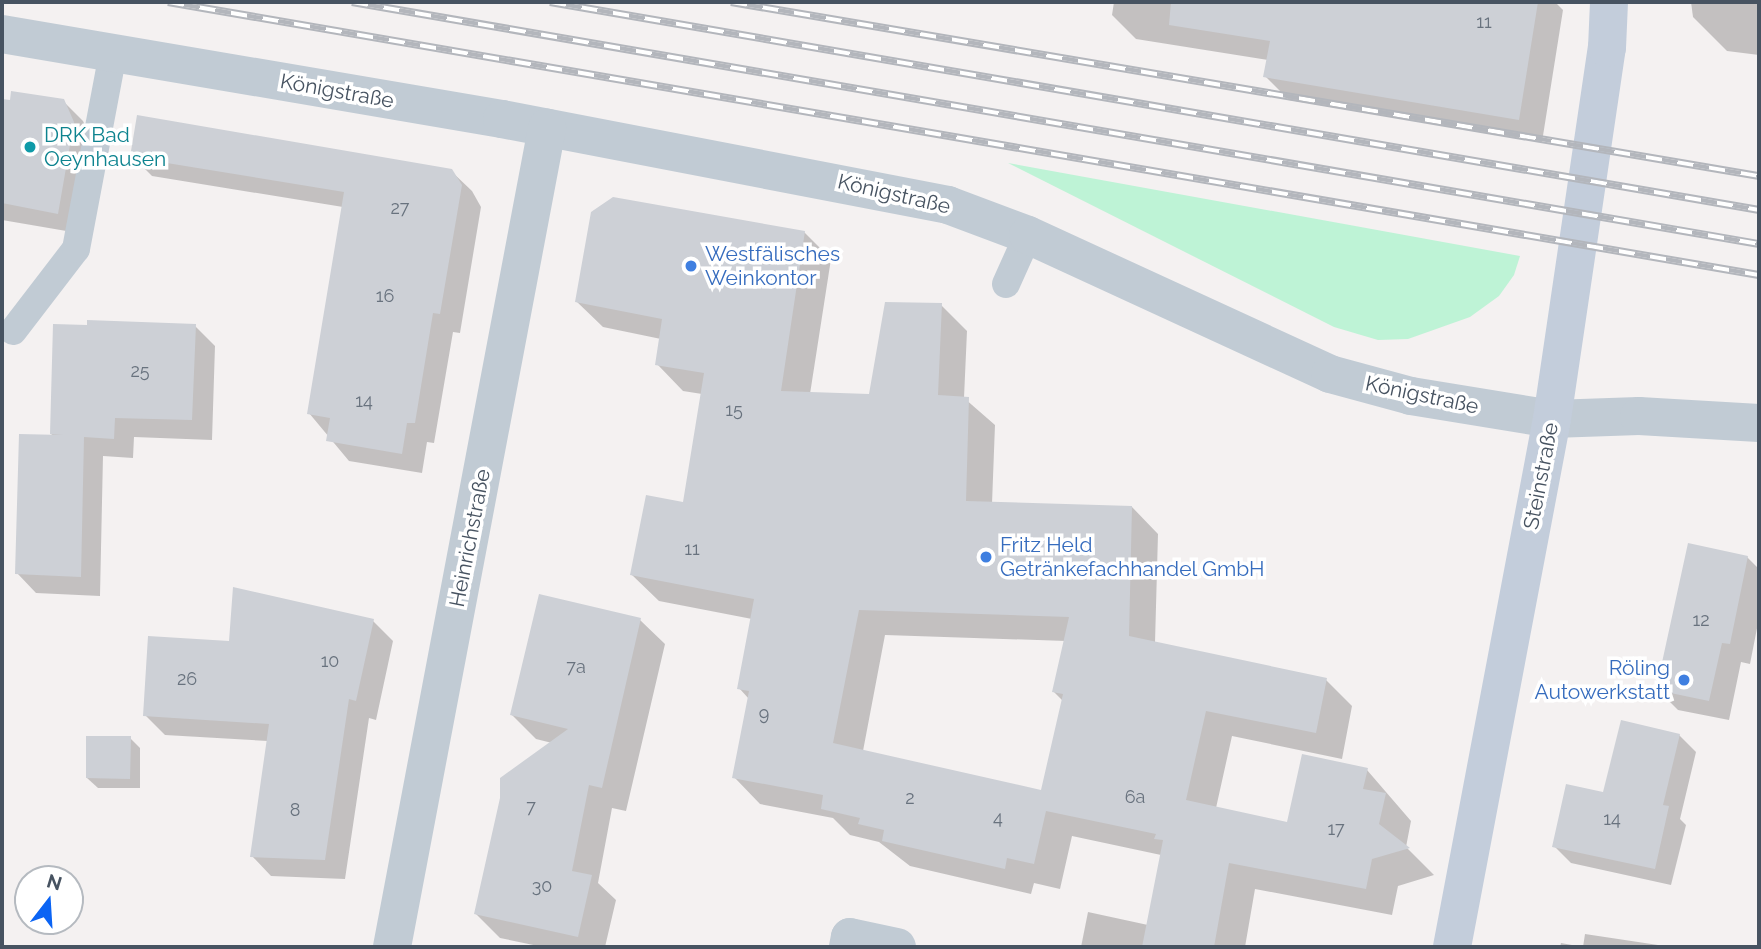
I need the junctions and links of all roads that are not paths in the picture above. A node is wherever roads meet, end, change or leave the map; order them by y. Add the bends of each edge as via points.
1 (1609, 2) edge
2 (2, 34) edge
3 (113, 53) junction
4 (547, 128) junction
5 (1028, 235) junction
6 (1006, 284) dead end
7 (13, 331) dead end
8 (1552, 419) junction
9 (1759, 423) edge
10 (392, 947) edge
11 (848, 947) edge
12 (897, 947) edge
13 (1452, 947) edge

1 - 8 main road, Steinstraße via 1607,48
2 - 3 street, Königstraße
3 - 4 street, Königstraße
3 - 7 lane via 76,248
4 - 5 street, Königstraße via 858,184 948,205
4 - 10 street, Heinrichstraße
5 - 6 lane
5 - 8 street, Königstraße via 1330,374 1411,396
8 - 9 street, Königstraße via 1639,416
8 - 13 main road, Steinstraße
11 - 12 street via 850,936

